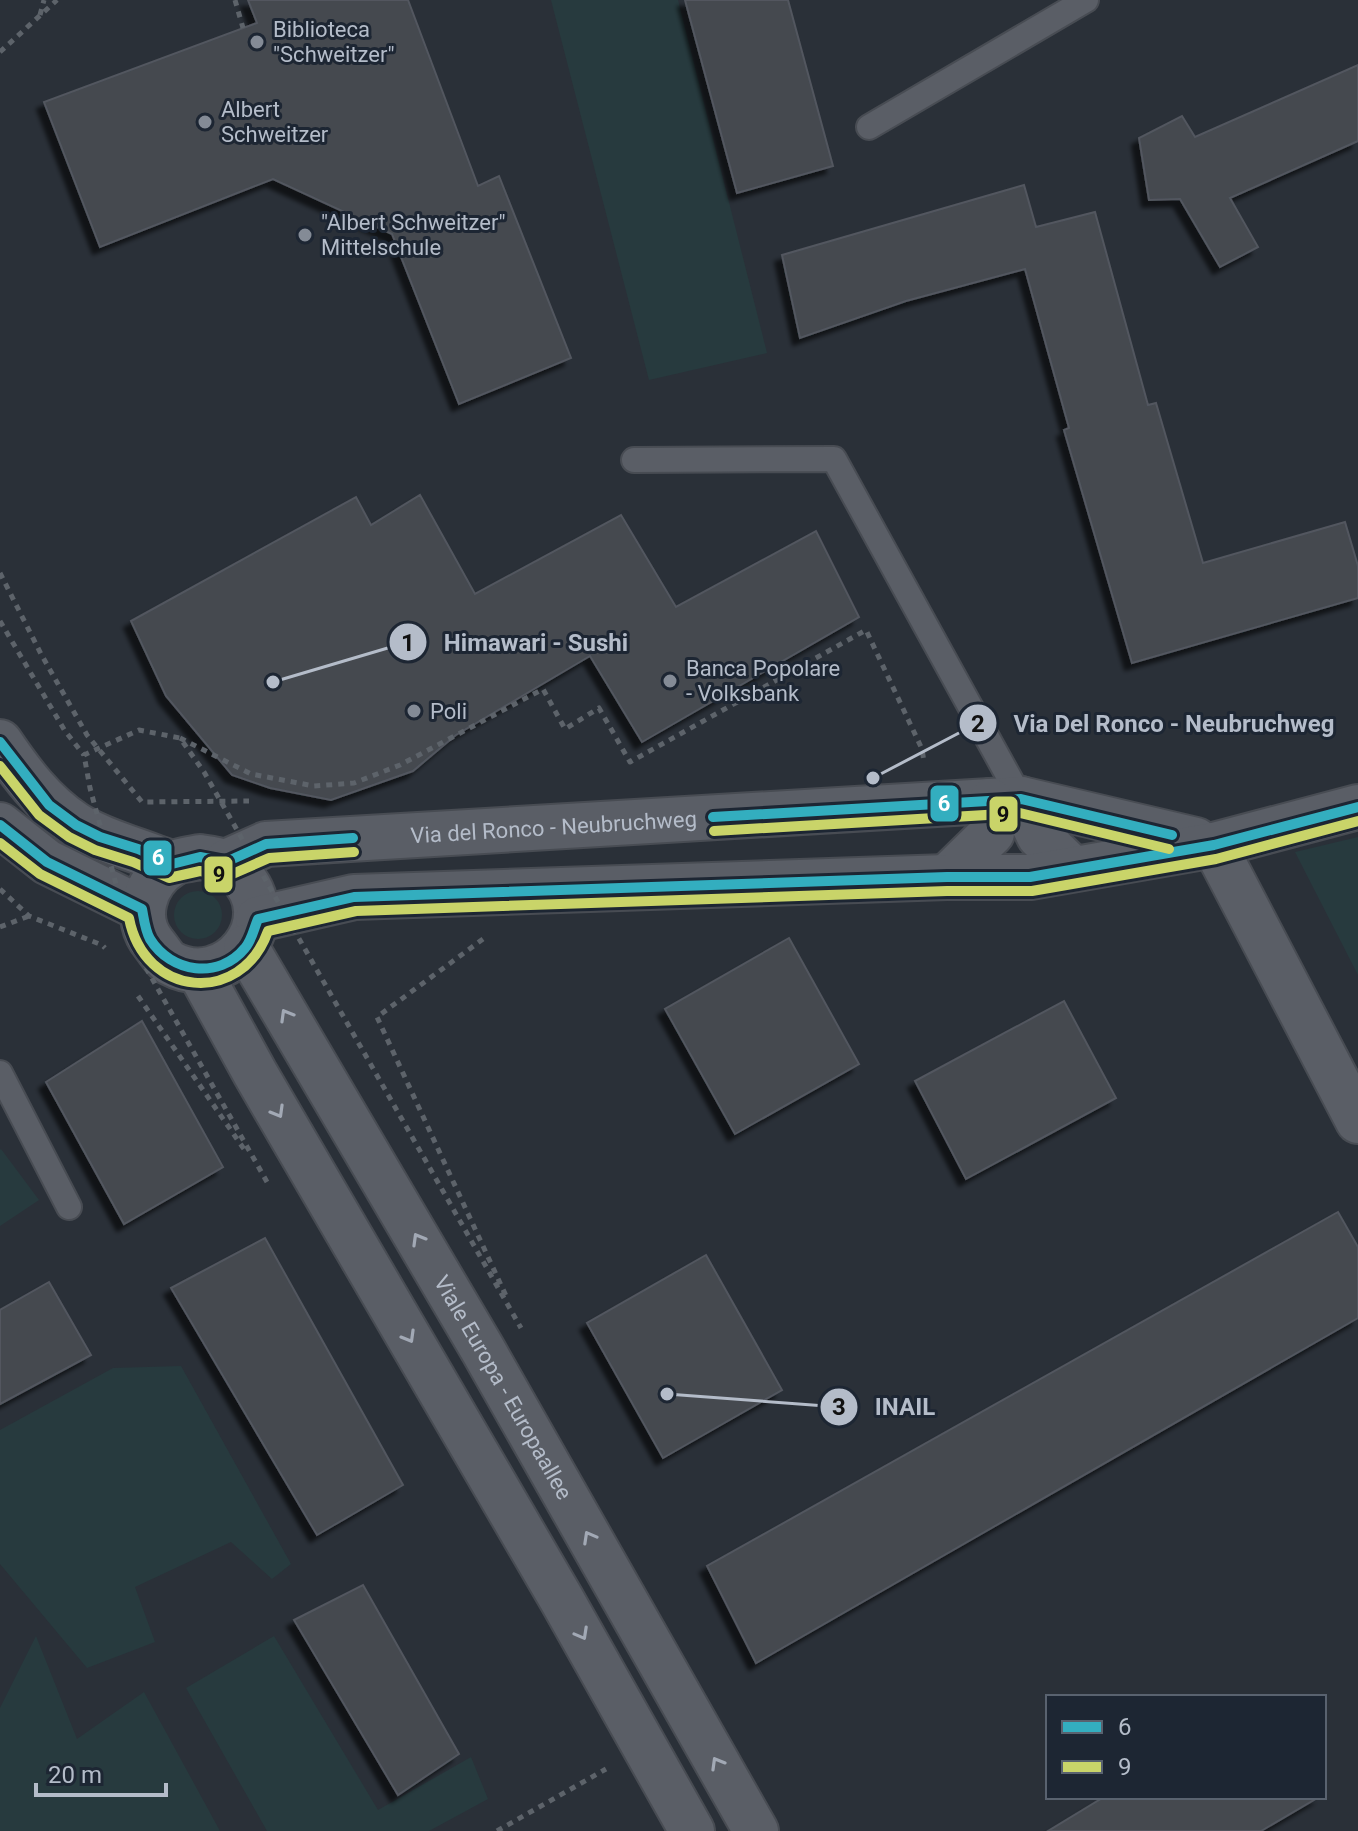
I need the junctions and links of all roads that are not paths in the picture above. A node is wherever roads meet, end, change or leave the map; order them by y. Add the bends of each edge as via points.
1 (1086, 0) edge
2 (869, 127) dead end
3 (634, 460) dead end
4 (0, 742) edge
5 (1006, 800) junction
6 (1358, 807) edge
7 (0, 825) edge
8 (1214, 845) junction
9 (226, 862) junction
10 (172, 864) junction
11 (1072, 868) junction
12 (947, 877) junction
13 (142, 909) junction
14 (252, 933) junction
15 (199, 971) junction
16 (0, 1073) edge
17 (1358, 1121) edge
18 (69, 1207) dead end
19 (692, 1831) edge
20 (756, 1831) edge

1 - 2 lane
3 - 5 lane via 834,459
4 - 10 street via 49,805 76,825
5 - 8 street, Via del Ronco - Neubruchweg
5 - 9 street, Via del Ronco - Neubruchweg via 266,844
5 - 11 street
5 - 12 street via 992,833
6 - 8 street, Via del Ronco - Neubruchweg
7 - 13 street via 47,862
8 - 11 street, Via del Ronco - Neubruchweg
8 - 17 street
9 - 10 street via 200,857
9 - 14 street, Viale Europa - Europaallee via 250,885
10 - 13 street via 151,884
11 - 12 street, Via del Ronco - Neubruchweg via 1030,877
12 - 14 street, Via del Ronco - Neubruchweg via 354,897
13 - 15 street via 149,938 169,962
14 - 15 street via 224,964
20 -> 14 street, Viale Europa - Europaallee
15 -> 19 street
16 - 18 lane

